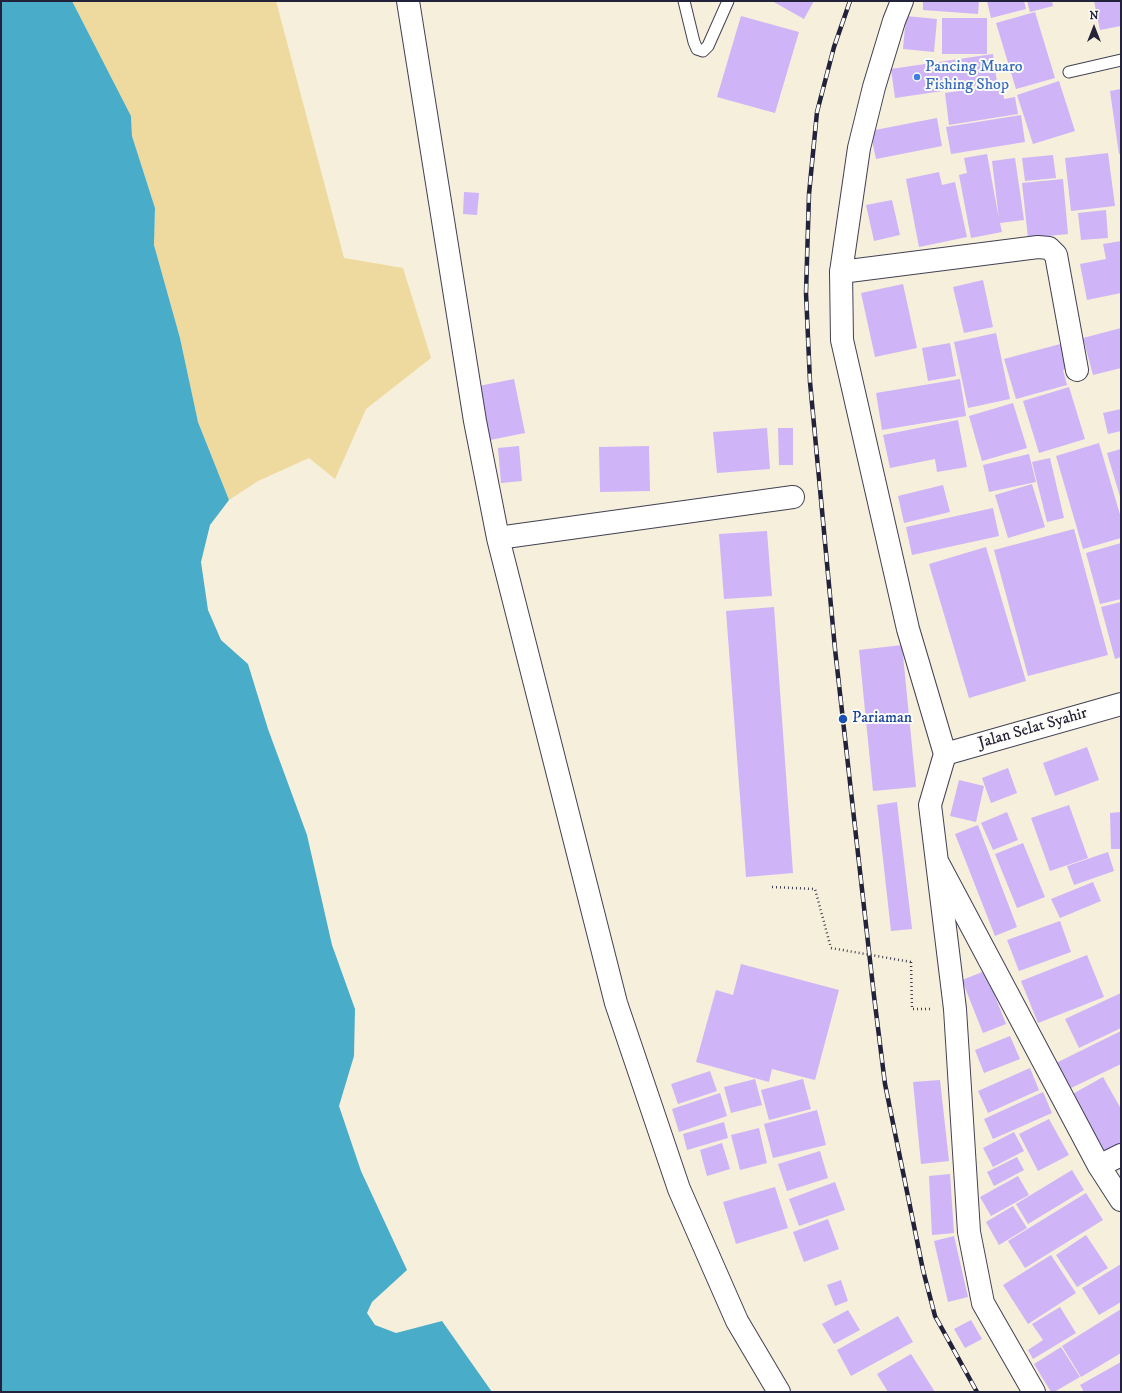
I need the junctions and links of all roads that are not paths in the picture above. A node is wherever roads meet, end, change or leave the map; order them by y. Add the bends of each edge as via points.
1 (408, 1) edge
2 (684, 1) edge
3 (728, 1) edge
4 (902, 1) edge
5 (1121, 60) edge
6 (1069, 72) dead end
7 (841, 272) junction
8 (1077, 370) dead end
9 (793, 497) dead end
10 (498, 538) junction
11 (1121, 704) edge
12 (945, 754) junction
13 (938, 865) junction
14 (1121, 1155) edge
15 (1099, 1166) junction
16 (1121, 1200) edge
17 (779, 1392) edge
18 (1034, 1392) edge

1 - 10 street via 475,421
2 - 3 lane via 694,42 697,49 703,51 708,46
4 - 7 street via 874,87 859,148
5 - 6 lane
7 - 8 street via 1038,247 1049,248 1056,255
7 - 12 street via 842,340 908,629
9 - 10 street
10 - 17 street via 616,1003 679,1188 737,1320
11 - 12 street, Jalan Selat Syahir
12 - 13 street via 930,805
13 - 15 street
13 - 18 street via 955,1009 969,1232 983,1303
14 - 15 street
15 - 16 street

